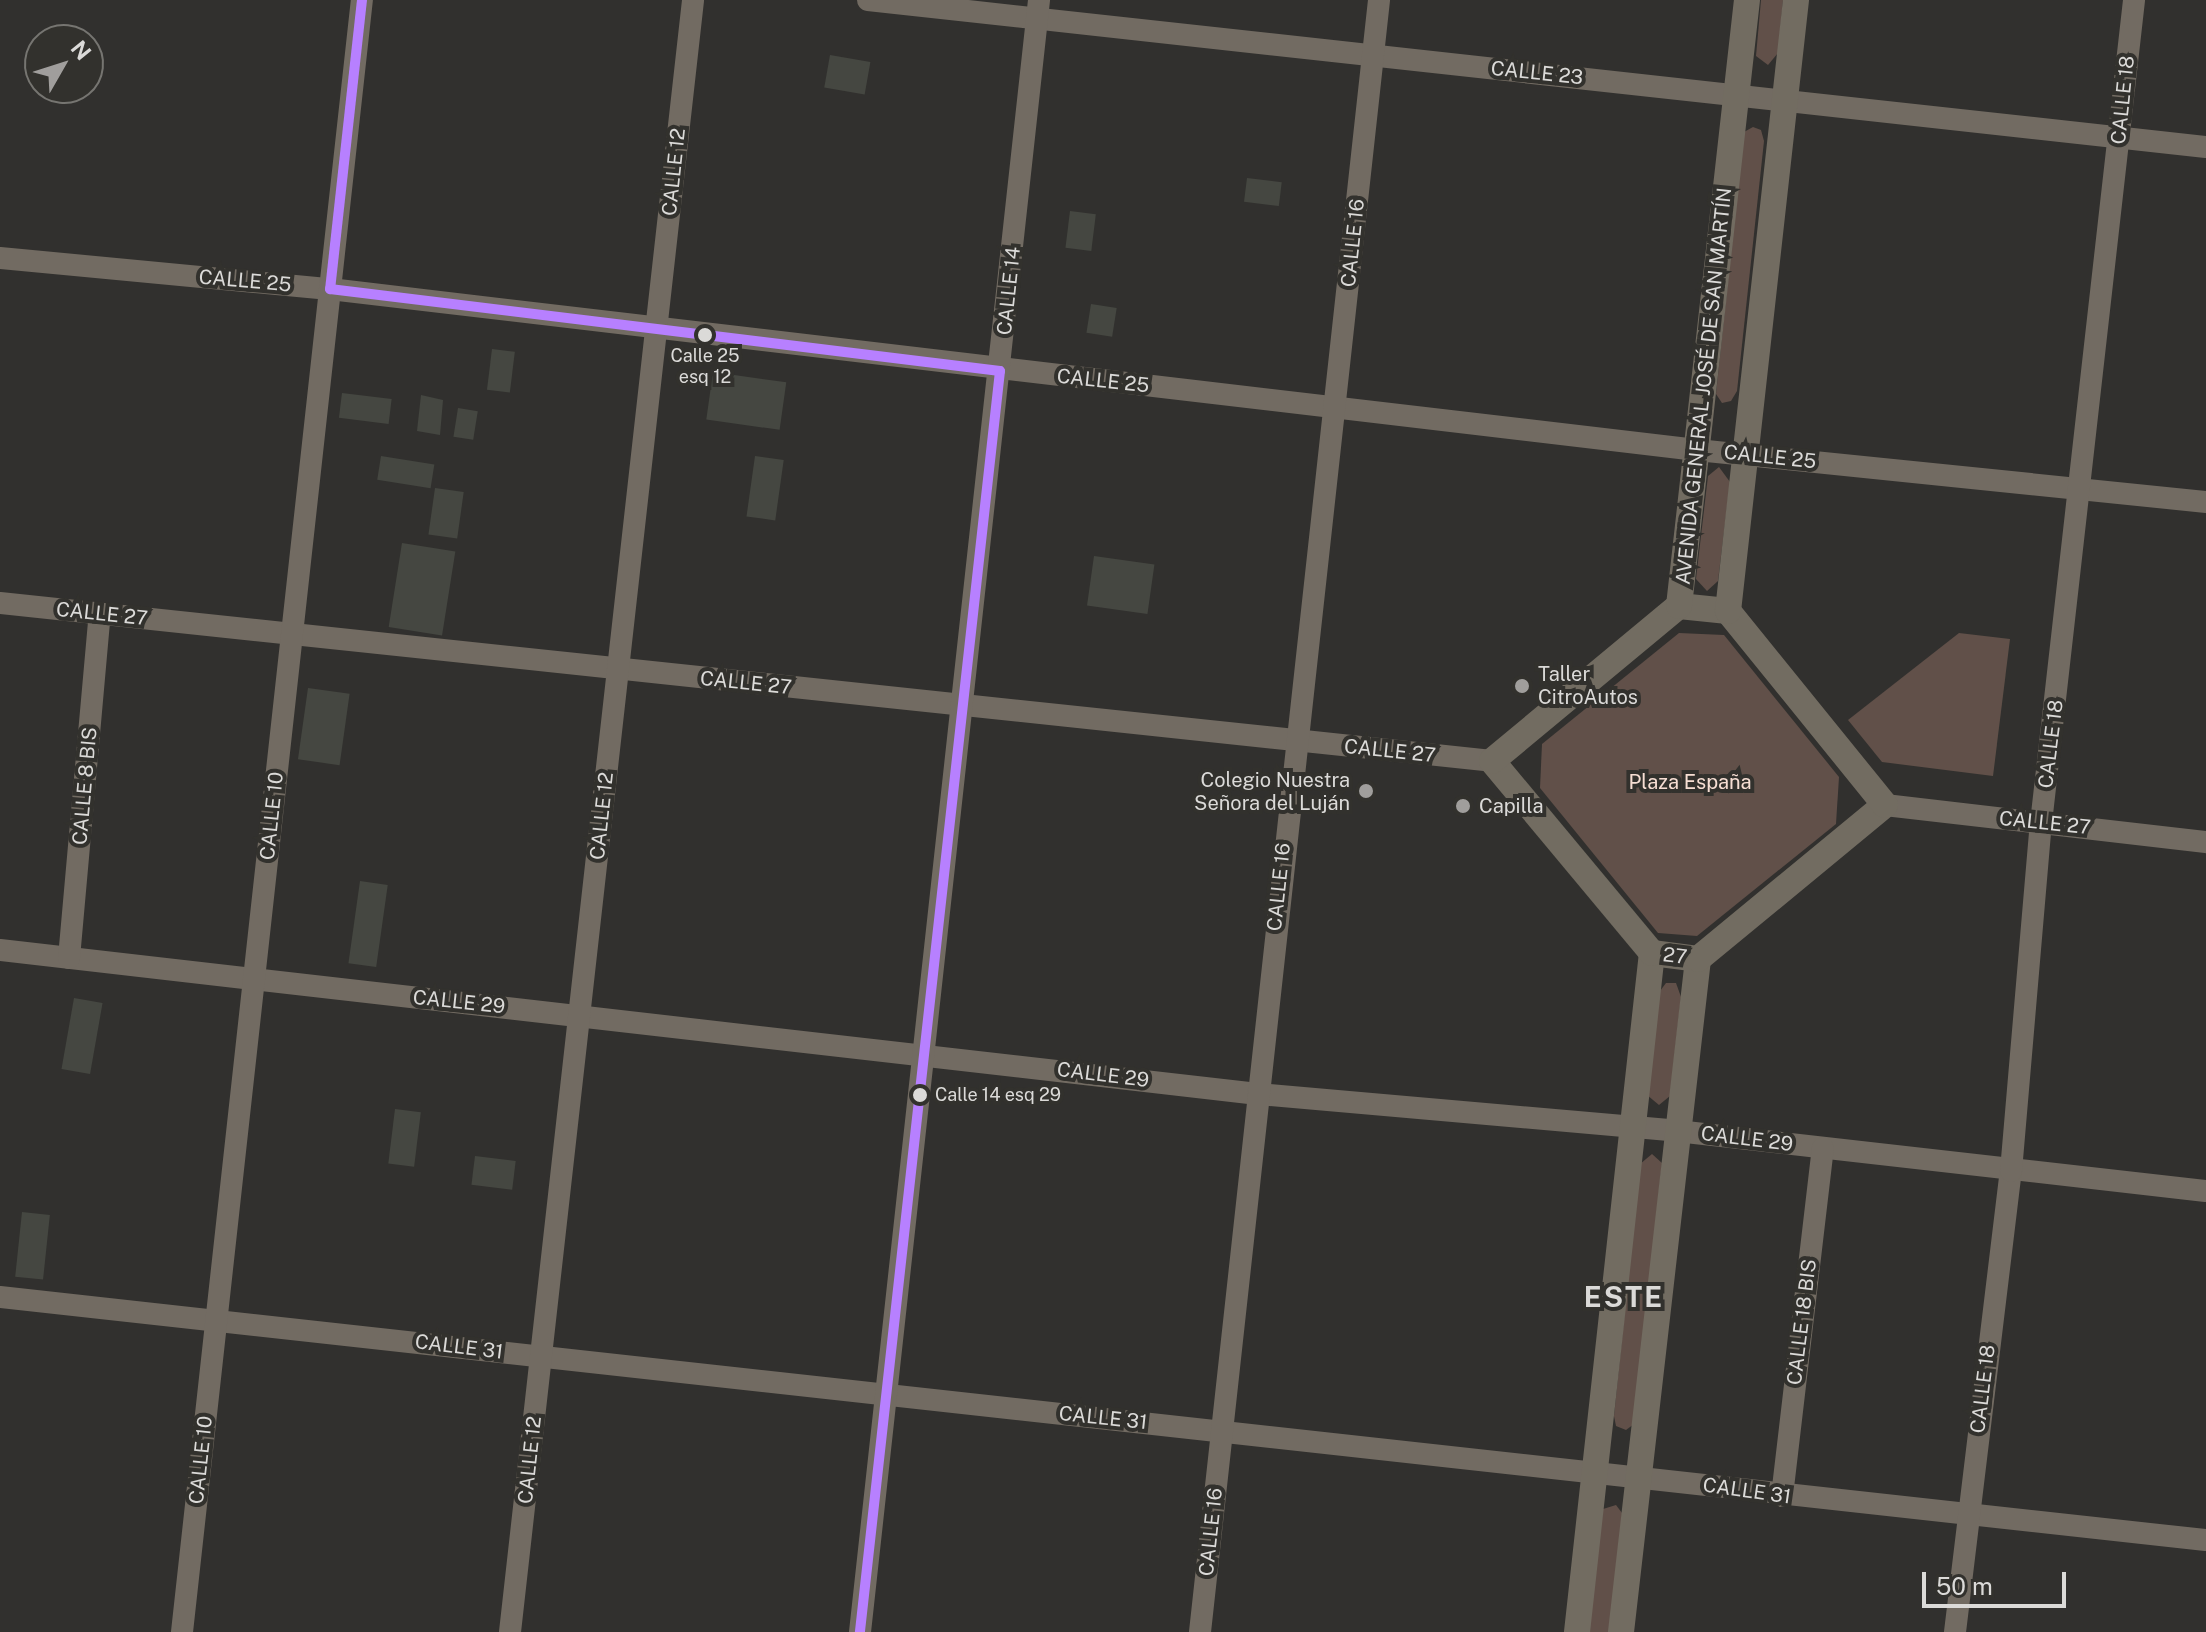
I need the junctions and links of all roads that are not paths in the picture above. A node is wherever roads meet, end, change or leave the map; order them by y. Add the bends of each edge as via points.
1 (362, 0) edge
2 (693, 0) edge
3 (868, 0) edge
4 (1379, 0) edge
5 (1747, 0) edge
6 (1796, 0) edge
7 (2134, 0) edge
8 (1038, 9) edge
9 (1372, 55) junction
10 (1737, 95) junction
11 (1784, 101) junction
12 (2119, 137) junction
13 (2206, 147) edge
14 (0, 258) edge
15 (330, 289) junction
16 (657, 331) junction
17 (1000, 371) junction
18 (1336, 405) junction
19 (1697, 450) junction
20 (1745, 454) junction
21 (2080, 490) junction
22 (2206, 502) edge
23 (0, 603) edge
24 (1679, 606) junction
25 (1728, 611) junction
26 (100, 614) junction
27 (292, 636) junction
28 (618, 670) junction
29 (960, 706) junction
30 (1294, 740) junction
31 (1492, 761) junction
32 (1885, 805) junction
33 (2041, 823) junction
34 (2206, 842) edge
35 (0, 950) edge
36 (1652, 953) junction
37 (69, 958) junction
38 (1698, 959) junction
39 (254, 980) junction
40 (580, 1014) junction
41 (922, 1053) junction
42 (1258, 1094) junction
43 (1634, 1127) junction
44 (1677, 1131) junction
45 (1823, 1148) junction
46 (2011, 1171) junction
47 (2206, 1191) edge
48 (0, 1297) edge
49 (217, 1319) junction
50 (541, 1356) junction
51 (887, 1396) junction
52 (1222, 1430) junction
53 (1595, 1469) junction
54 (1637, 1476) junction
55 (1782, 1496) junction
56 (1966, 1514) junction
57 (2206, 1540) edge
58 (182, 1632) edge
59 (510, 1632) edge
60 (860, 1632) edge
61 (1200, 1632) edge
62 (1577, 1632) edge
63 (1621, 1632) edge
64 (1955, 1632) edge

1 - 15 street, CALLE 10
2 - 16 street, CALLE 12
3 - 8 street, CALLE 23
4 - 9 street, CALLE 16
5 - 10 main road, AVENIDA GENERAL JOSÉ DE SAN MARTÍN
6 - 11 main road
7 - 12 street, CALLE 18
8 - 9 street, CALLE 23
8 - 17 street, CALLE 14
9 - 10 street, CALLE 23
9 - 18 street, CALLE 16
10 - 11 street, CALLE 23
10 - 19 main road, AVENIDA GENERAL JOSÉ DE SAN MARTÍN
11 - 12 street, CALLE 23
11 - 20 main road
12 - 13 street, CALLE 23
12 - 21 street, CALLE 18
14 - 15 street, CALLE 25
15 - 16 street, CALLE 25
15 - 27 street, CALLE 10
16 - 17 street, CALLE 25
16 - 28 street, CALLE 12
17 - 18 street, CALLE 25
17 - 29 street, CALLE 14
18 - 19 street, CALLE 25
18 - 30 street, CALLE 16
19 - 20 street, CALLE 25
19 - 24 main road, AVENIDA GENERAL JOSÉ DE SAN MARTÍN
20 - 21 street, CALLE 25
20 - 25 main road
21 - 22 street, CALLE 25
21 - 33 street, CALLE 18
23 - 26 street, CALLE 27
24 - 25 main road
24 - 31 main road, AVENIDA GENERAL JOSÉ DE SAN MARTÍN
25 - 32 main road
26 - 27 street, CALLE 27
26 - 37 street, CALLE 8 BIS
27 - 28 street, CALLE 27
27 - 39 street, CALLE 10
28 - 29 street, CALLE 27
28 - 40 street, CALLE 12
29 - 30 street, CALLE 27
29 - 41 street, CALLE 14
30 - 31 street, CALLE 27
30 - 42 street, CALLE 16
31 - 36 main road
32 - 33 street, CALLE 27
32 - 38 main road
33 - 34 street, CALLE 27
33 - 46 street, CALLE 18
35 - 37 street, CALLE 29
36 - 38 main road, 27
36 - 43 main road
37 - 39 street, CALLE 29
38 - 44 main road
39 - 40 street, CALLE 29
39 - 49 street, CALLE 10
40 - 41 street, CALLE 29
40 - 50 street, CALLE 12
41 - 42 street, CALLE 29
41 - 51 street, CALLE 14
42 - 43 street, CALLE 29
42 - 52 street, CALLE 16
43 - 44 street, CALLE 29
43 - 53 main road
44 - 45 street, CALLE 29
44 - 54 main road
45 - 46 street, CALLE 29
45 - 55 street, CALLE 18 BIS
46 - 47 street, CALLE 29
46 - 56 street, CALLE 18
48 - 49 street, CALLE 31
49 - 50 street, CALLE 31
49 - 58 street, CALLE 10
50 - 51 street, CALLE 31
50 - 59 street, CALLE 12
51 - 52 street, CALLE 31
51 - 60 street, CALLE 14
52 - 53 street, CALLE 31
52 - 61 street, CALLE 16
53 - 54 street, CALLE 31
53 - 62 main road
54 - 55 street, CALLE 31
54 - 63 main road
55 - 56 street, CALLE 31
56 - 57 street, CALLE 31
56 - 64 street, CALLE 18

